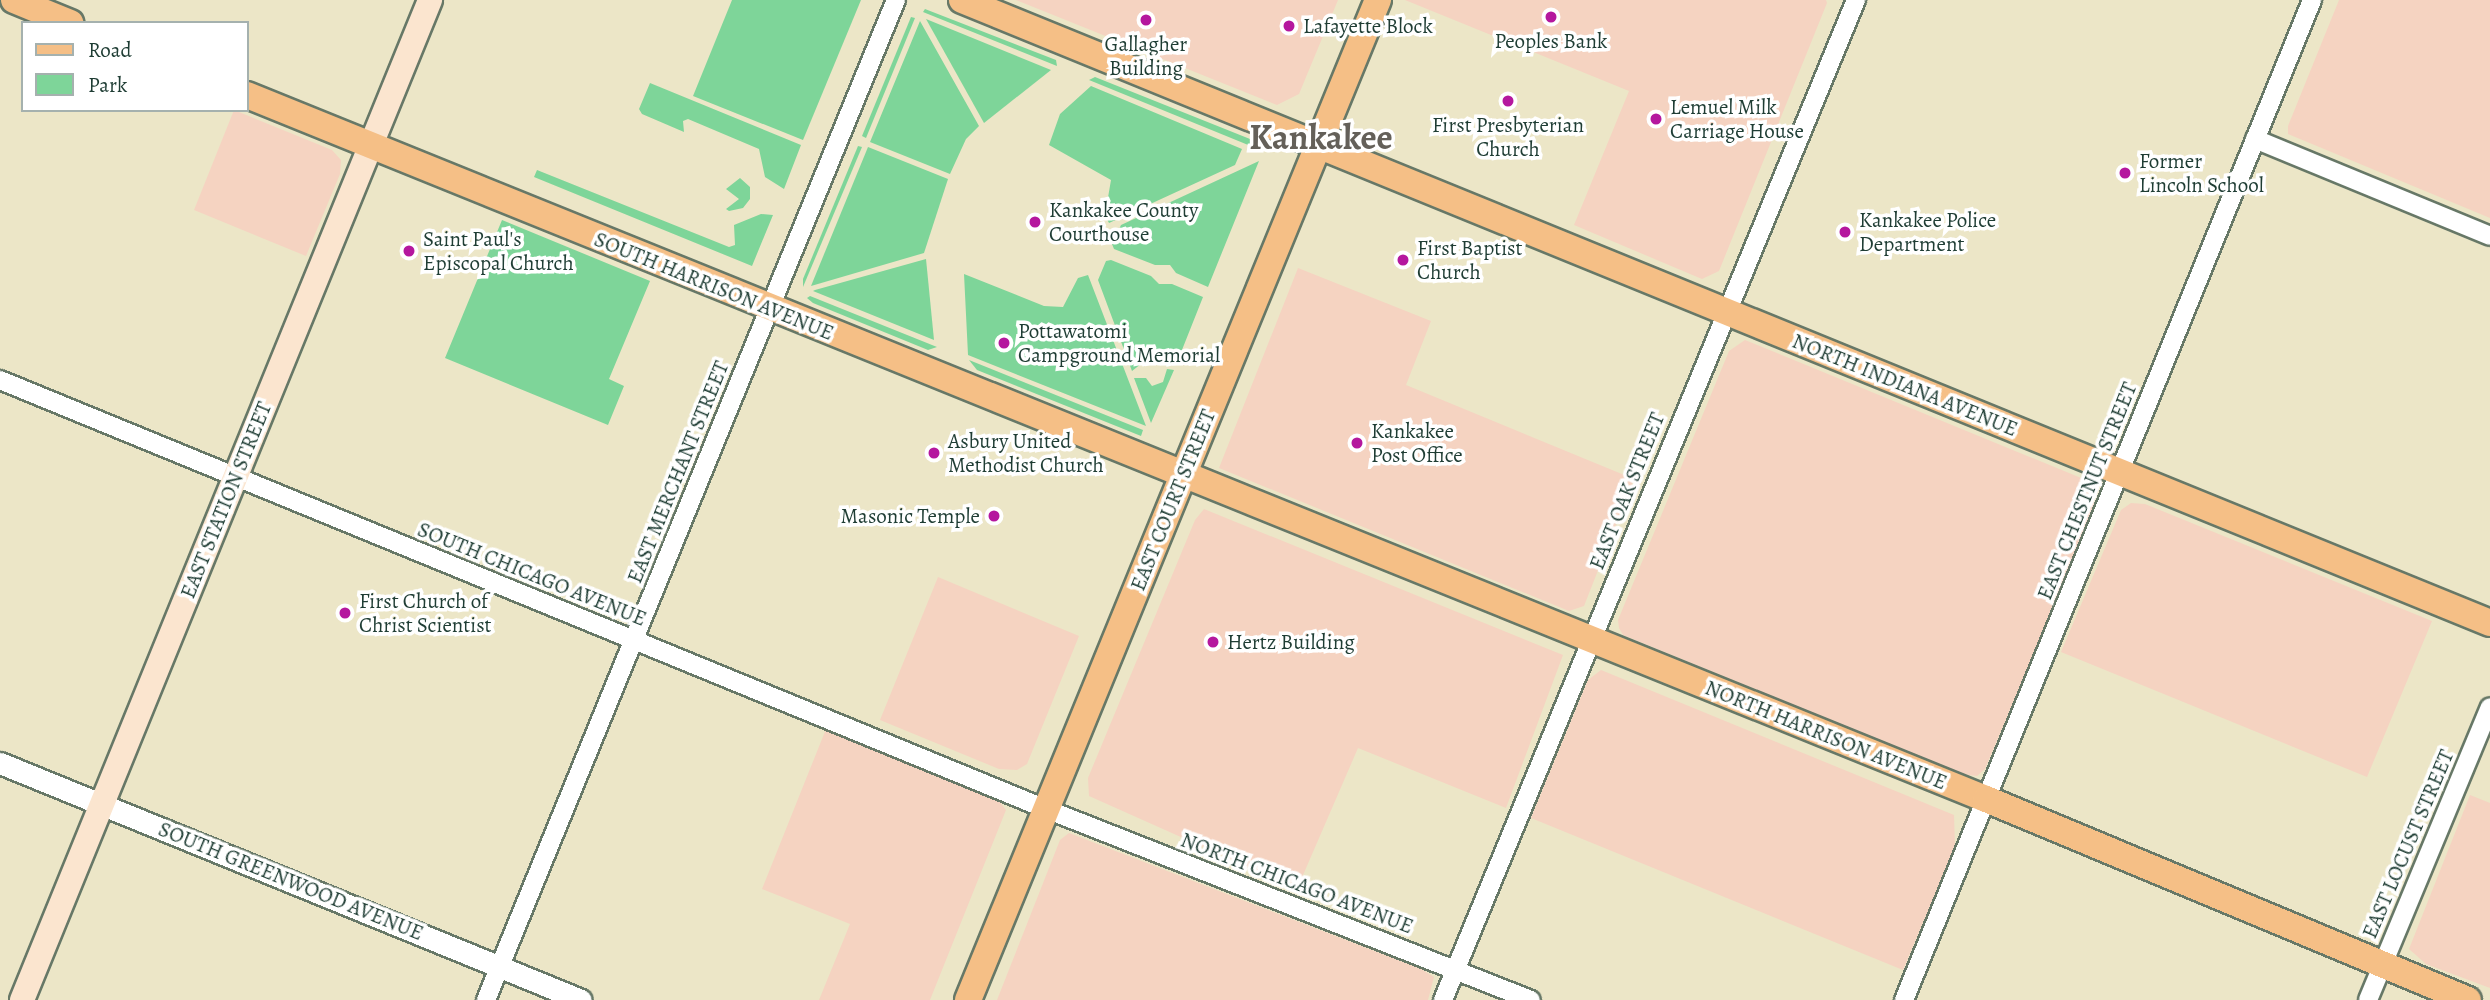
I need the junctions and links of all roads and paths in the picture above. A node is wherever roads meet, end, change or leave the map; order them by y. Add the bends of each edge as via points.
1 (14, 0) edge
2 (430, 0) edge
3 (896, 0) edge
4 (962, 0) edge
5 (1378, 0) edge
6 (1856, 0) edge
7 (2312, 0) edge
8 (64, 21) edge
9 (248, 95) edge
10 (2255, 139) junction
11 (371, 146) junction
12 (1319, 146) junction
13 (2490, 236) edge
14 (769, 308) junction
15 (1725, 312) junction
16 (0, 380) edge
17 (2119, 472) junction
18 (235, 477) junction
19 (1182, 477) junction
20 (2490, 623) edge
21 (634, 640) junction
22 (1591, 640) junction
23 (2490, 707) edge
24 (0, 763) edge
25 (1986, 799) junction
26 (102, 804) junction
27 (1046, 808) junction
28 (2382, 964) junction
29 (500, 966) junction
30 (1456, 969) junction
31 (22, 1000) edge
32 (486, 1000) edge
33 (581, 1000) edge
34 (968, 1000) edge
35 (1443, 1000) edge
36 (1531, 1000) edge
37 (1904, 1000) edge
38 (2368, 1000) edge
39 (2468, 1000) edge

1 - 8 main road
2 - 11 main road, EAST STATION STREET
3 - 14 street, EAST MERCHANT STREET
4 - 12 main road, NORTH INDIANA AVENUE
5 - 12 main road, EAST COURT STREET
6 - 15 street, EAST OAK STREET
7 - 10 street, EAST CHESTNUT STREET
9 - 11 main road, SOUTH HARRISON AVENUE
10 - 13 street
10 - 17 street, EAST CHESTNUT STREET
11 - 14 main road, SOUTH HARRISON AVENUE
11 - 18 main road, EAST STATION STREET
12 - 15 main road, NORTH INDIANA AVENUE
12 - 19 main road, EAST COURT STREET
14 - 19 main road, SOUTH HARRISON AVENUE
14 - 21 street, EAST MERCHANT STREET
15 - 17 main road, NORTH INDIANA AVENUE
15 - 22 street, EAST OAK STREET
16 - 18 street, SOUTH CHICAGO AVENUE
17 - 20 main road, NORTH INDIANA AVENUE
17 - 25 street, EAST CHESTNUT STREET
18 - 21 street, SOUTH CHICAGO AVENUE
18 - 26 main road, EAST STATION STREET
19 - 22 main road, NORTH HARRISON AVENUE
19 - 27 main road, EAST COURT STREET
21 - 27 street, SOUTH CHICAGO AVENUE
21 - 29 street, EAST MERCHANT STREET
22 - 25 main road, NORTH HARRISON AVENUE
22 - 30 street, EAST OAK STREET
23 - 28 street, EAST LOCUST STREET
24 - 26 street, SOUTH GREENWOOD AVENUE
25 - 28 main road, NORTH HARRISON AVENUE
25 - 37 street, EAST CHESTNUT STREET
26 - 29 street, SOUTH GREENWOOD AVENUE
26 - 31 main road, EAST STATION STREET
27 - 30 street, NORTH CHICAGO AVENUE
27 - 34 main road, EAST COURT STREET
28 - 38 street, EAST LOCUST STREET
28 - 39 main road, NORTH HARRISON AVENUE
29 - 32 street, EAST MERCHANT STREET
29 - 33 street, SOUTH GREENWOOD AVENUE
30 - 35 street, EAST OAK STREET
30 - 36 street, NORTH CHICAGO AVENUE

